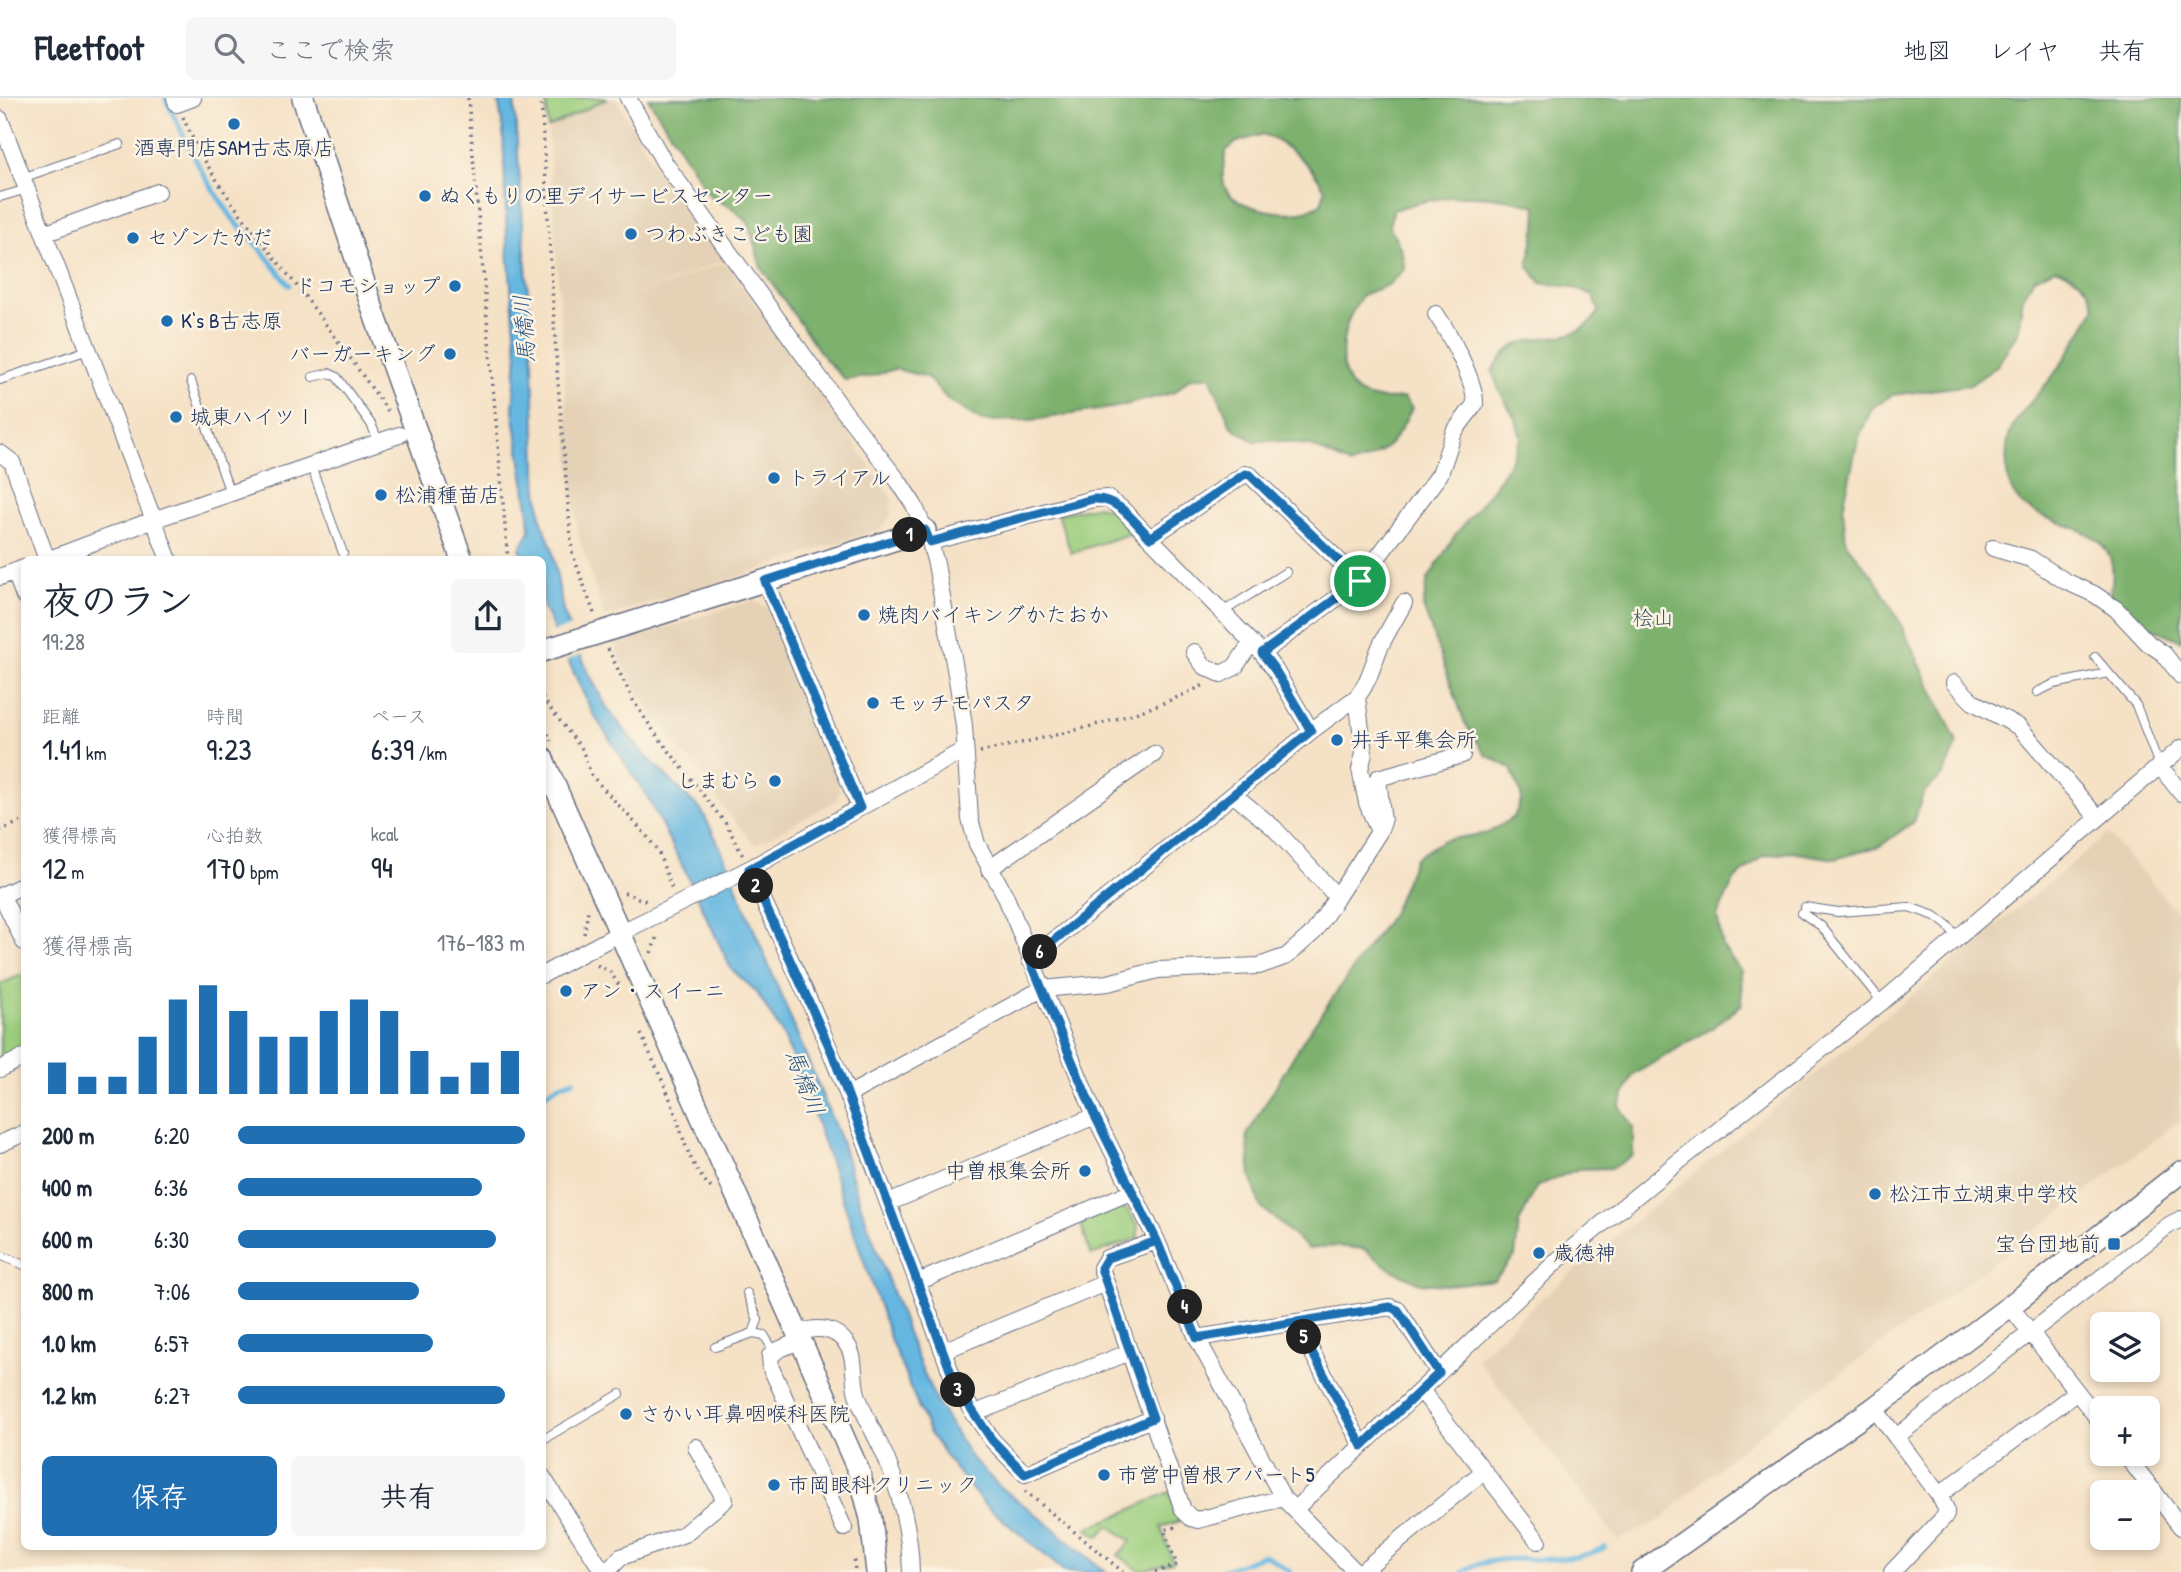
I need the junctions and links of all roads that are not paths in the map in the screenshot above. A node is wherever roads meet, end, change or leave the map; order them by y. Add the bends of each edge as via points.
1 (193, 98) edge
2 (303, 98) edge
3 (628, 98) edge
4 (176, 101) edge
5 (0, 119) edge
6 (120, 145) dead end
7 (24, 183) junction
8 (158, 192) dead end
9 (0, 197) edge
10 (44, 234) junction
11 (1436, 314) dead end
12 (88, 350) junction
13 (313, 377) dead end
14 (0, 380) edge
15 (191, 381) dead end
16 (397, 428) road end
17 (379, 442) junction
18 (0, 453) edge
19 (311, 466) junction
20 (230, 493) junction
21 (153, 520) junction
22 (927, 536) junction
23 (1150, 538) junction
24 (1993, 548) dead end
25 (343, 554) dead end
26 (46, 556) edge
27 (58, 556) edge
28 (167, 556) edge
29 (461, 556) edge
30 (1286, 572) dead end
31 (13, 573) edge
32 (765, 581) junction
33 (1360, 581) junction
34 (21, 590) edge
35 (1404, 603) dead end
36 (1222, 613) junction
37 (1256, 648) junction
38 (546, 650) edge
39 (1194, 652) dead end
40 (2095, 657) dead end
41 (2108, 673) junction
42 (2181, 676) edge
43 (1954, 684) dead end
44 (2037, 692) dead end
45 (1357, 697) junction
46 (1311, 731) junction
47 (2181, 748) edge
48 (964, 753) junction
49 (1154, 754) dead end
50 (1462, 755) dead end
51 (2159, 765) junction
52 (546, 766) edge
53 (2181, 793) edge
54 (1234, 794) junction
55 (860, 808) junction
56 (2098, 818) junction
57 (1379, 832) junction
58 (989, 869) junction
59 (747, 870) junction
60 (21, 887) edge
61 (1, 896) edge
62 (1337, 897) junction
63 (620, 933) junction
64 (21, 936) edge
65 (1958, 938) junction
66 (1030, 960) junction
67 (546, 973) edge
68 (1042, 989) junction
69 (1882, 1002) junction
70 (21, 1058) edge
71 (0, 1069) edge
72 (848, 1095) junction
73 (1095, 1116) junction
74 (21, 1134) edge
75 (0, 1144) edge
76 (2181, 1172) edge
77 (1133, 1191) junction
78 (888, 1203) junction
79 (2181, 1219) edge
80 (1157, 1241) junction
81 (0, 1255) edge
82 (21, 1264) edge
83 (918, 1282) junction
84 (1105, 1283) junction
85 (747, 1293) dead end
86 (2010, 1306) junction
87 (1296, 1322) junction
88 (753, 1333) junction
89 (2031, 1333) junction
90 (799, 1337) junction
91 (1197, 1338) junction
92 (715, 1347) dead end
93 (943, 1351) junction
94 (1130, 1352) junction
95 (775, 1353) junction
96 (1439, 1373) junction
97 (1421, 1390) junction
98 (2077, 1392) junction
99 (620, 1394) dead end
100 (1874, 1408) junction
101 (2090, 1409) edge
102 (973, 1414) junction
103 (1153, 1418) junction
104 (1895, 1437) junction
105 (546, 1438) edge
106 (1362, 1446) junction
107 (696, 1447) dead end
108 (2134, 1466) edge
109 (1484, 1471) junction
110 (546, 1482) edge
111 (1939, 1495) junction
112 (1289, 1504) junction
113 (2181, 1527) edge
114 (844, 1528) dead end
115 (1538, 1541) dead end
116 (605, 1572) edge
117 (877, 1572) edge
118 (911, 1572) edge
119 (1358, 1572) edge
120 (1642, 1572) edge
121 (1892, 1572) edge

1 - 4 street
2 - 29 street
3 - 22 street via 664,162 900,482
5 - 7 street
6 - 7 lane
7 - 9 lane
7 - 10 street
8 - 10 street
10 - 12 street
11 - 33 street via 1452,338 1475,404 1454,432 1440,474
12 - 14 lane
12 - 21 street
13 - 17 lane via 329,373 337,377
15 - 20 lane
16 - 17 street
17 - 19 street
18 - 26 street via 12,462
19 - 20 street
19 - 25 lane
20 - 21 street
21 - 27 street
21 - 28 street
22 - 23 street via 1107,498
22 - 32 street
22 - 48 street via 958,685
23 - 33 street via 1245,474 1250,475
23 - 36 street
24 - 42 street via 2031,559 2094,594 2164,654
30 - 36 lane
31 - 34 street
32 - 38 street
32 - 55 street
33 - 37 street
35 - 45 street via 1373,662 1369,682
36 - 37 street
37 - 39 street via 1226,673 1204,666
37 - 46 street via 1275,670
40 - 41 lane
41 - 44 lane
41 - 51 lane via 2136,705
43 - 56 street via 1973,702 2019,727
45 - 46 street
45 - 57 street via 1364,754 1360,769
46 - 54 street
47 - 51 street
48 - 55 street
48 - 58 street via 970,819
49 - 58 street
50 - 57 street via 1378,779 1383,822
51 - 53 street
51 - 56 street
52 - 63 street
54 - 62 street via 1275,828
54 - 66 street
55 - 59 street
56 - 65 street
57 - 62 street
58 - 66 street via 1005,895
59 - 63 street
59 - 72 street
60 - 61 street
61 - 64 street
62 - 68 street via 1314,932 1287,956 1259,966 1158,970 1108,983
63 - 67 street
63 - 90 street
65 - 69 street
65 - 69 lane via 1935,916 1909,907 1803,910
66 - 68 street
68 - 72 street
68 - 73 street
69 - 96 street via 1559,1259
70 - 71 street
72 - 78 street
73 - 77 street
73 - 78 street
74 - 75 street
76 - 86 street
77 - 80 street
77 - 83 street
78 - 83 street
79 - 89 street
80 - 84 street via 1107,1258 1101,1268
80 - 91 street
81 - 82 lane
83 - 93 street
84 - 93 street
84 - 94 street
85 - 88 lane via 758,1320
86 - 89 street
86 - 100 street
87 - 91 street
87 - 96 street via 1390,1307 1398,1310
87 - 106 street
88 - 92 lane
88 - 95 lane via 764,1335
89 - 98 street
89 - 104 street
90 - 95 street
90 - 117 street via 859,1472
90 - 118 street via 809,1329 826,1329 850,1349 858,1394 903,1509
91 - 112 street
93 - 102 street
94 - 102 street
94 - 103 street
95 - 114 street via 770,1356 771,1368
96 - 97 street
97 - 106 street
97 - 109 street
98 - 101 street
98 - 111 street
99 - 105 lane
100 - 104 street
100 - 120 street
102 - 103 street via 1025,1474
103 - 112 street via 1183,1510 1191,1518
104 - 111 street
106 - 112 street
107 - 116 street via 725,1500 684,1534 621,1557
108 - 113 street
109 - 115 street
109 - 119 street
110 - 116 street
111 - 121 street via 1946,1515
112 - 119 street

